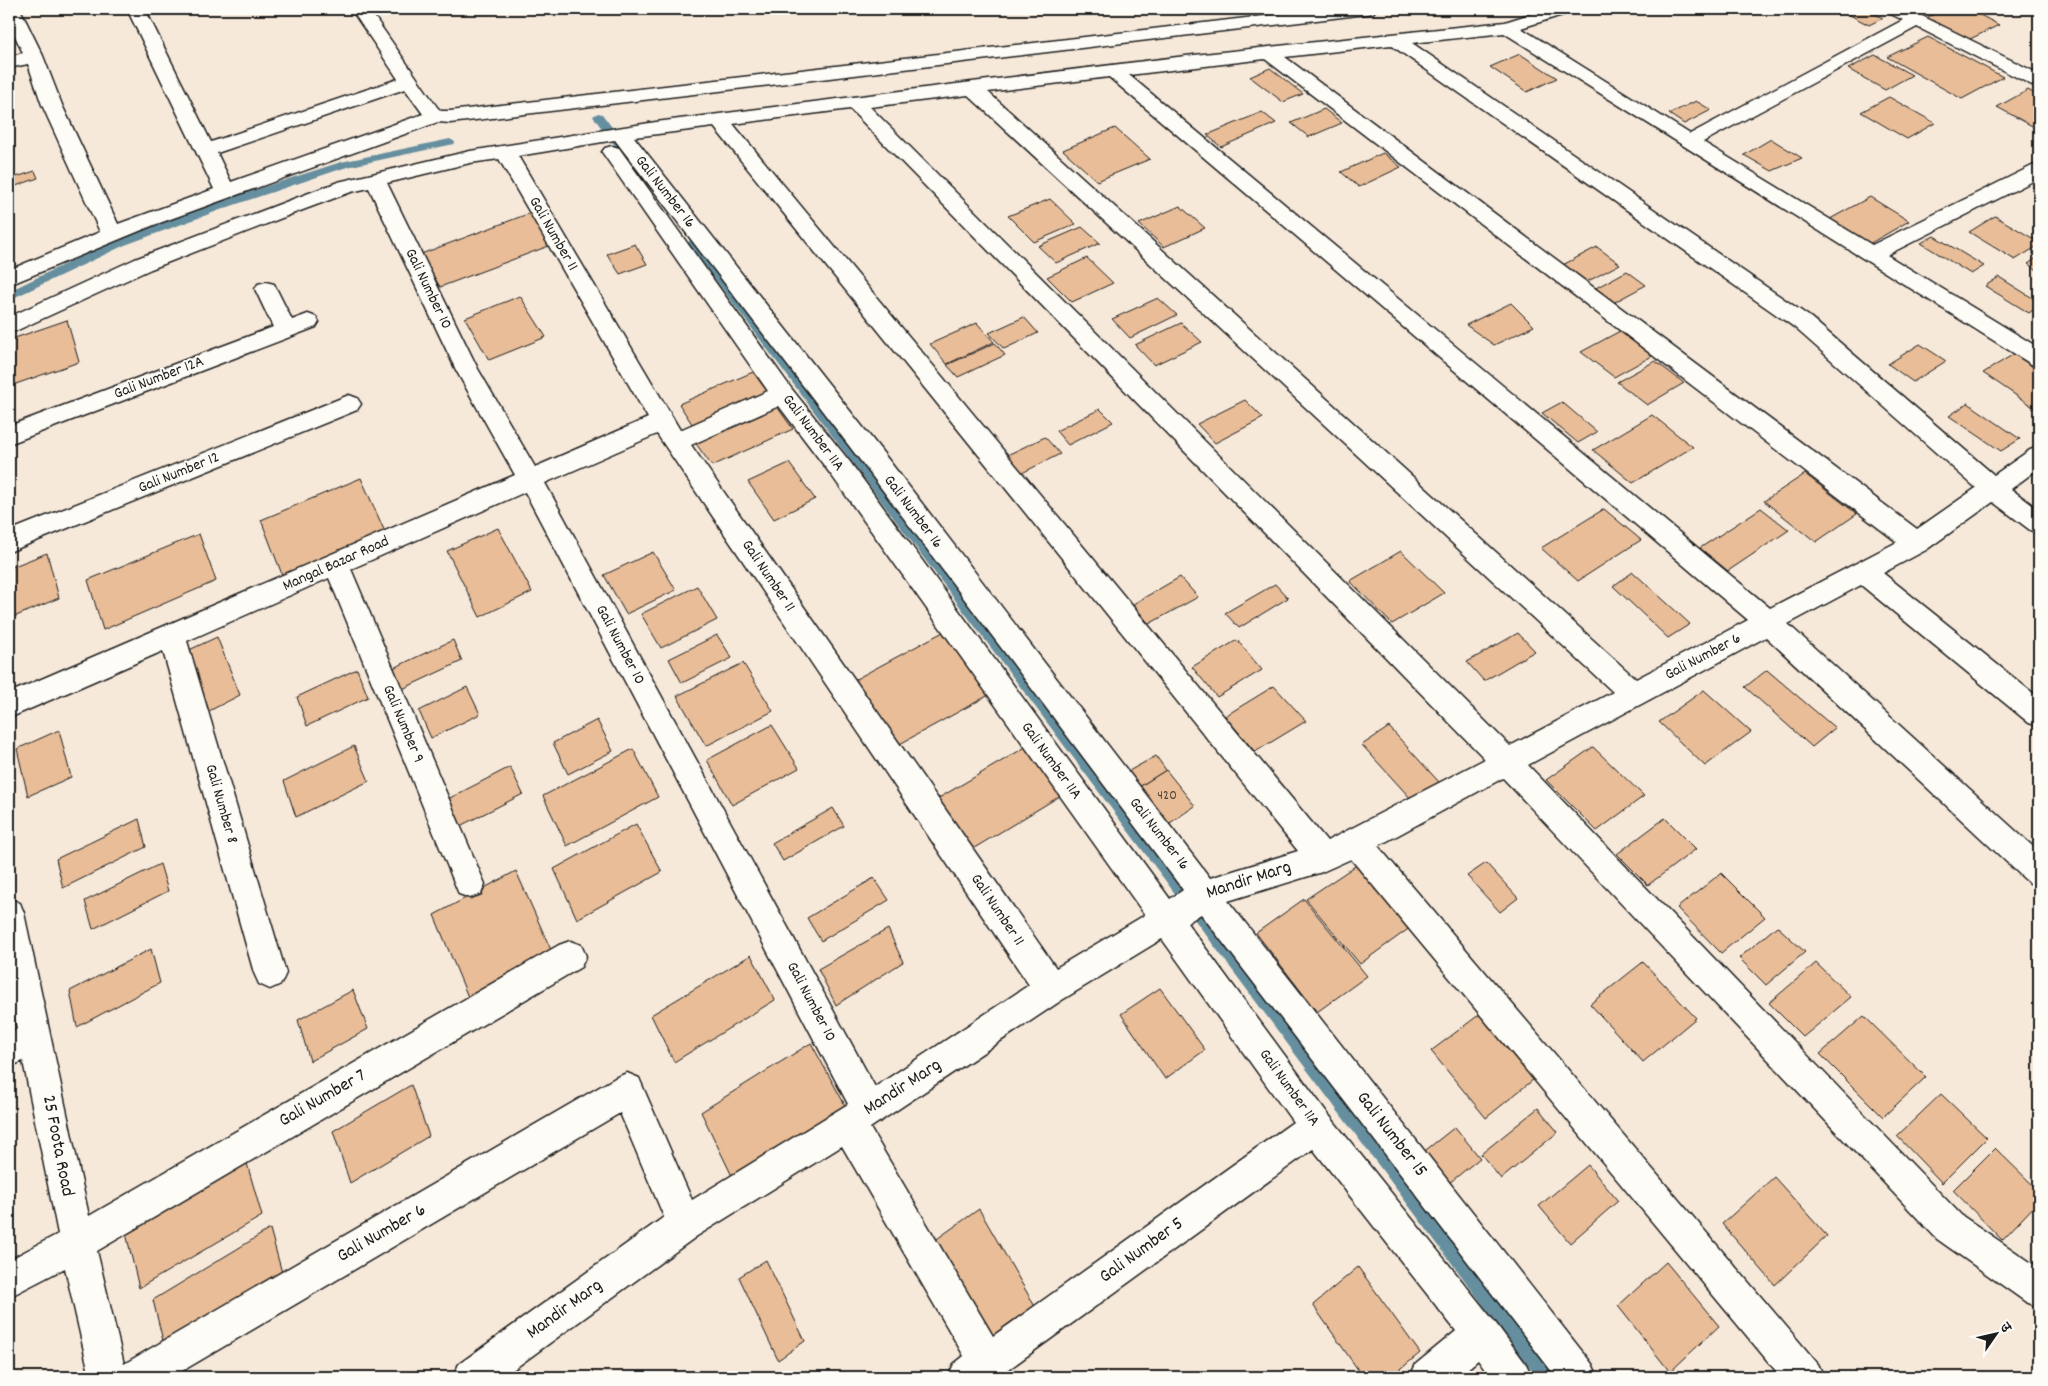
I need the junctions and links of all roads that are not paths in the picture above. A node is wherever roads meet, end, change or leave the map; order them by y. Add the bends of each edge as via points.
1 (11, 9) edge
2 (136, 9) edge
3 (360, 9) edge
4 (1367, 9) edge
5 (1563, 9) edge
6 (1895, 9) edge
7 (1916, 20) junction
8 (1507, 26) junction
9 (1394, 39) junction
10 (1269, 52) junction
11 (34, 56) junction
12 (9, 63) edge
13 (1113, 71) junction
14 (2039, 81) edge
15 (410, 82) junction
16 (972, 88) junction
17 (855, 103) junction
18 (436, 116) junction
19 (718, 120) junction
20 (610, 135) junction
21 (1689, 142) junction
22 (206, 150) junction
23 (505, 151) junction
24 (2039, 170) edge
25 (374, 179) junction
26 (226, 192) junction
27 (112, 235) junction
28 (1871, 254) junction
29 (9, 278) edge
30 (266, 289) dead end
31 (308, 322) dead end
32 (9, 326) edge
33 (286, 331) junction
34 (2039, 358) edge
35 (783, 394) junction
36 (349, 404) dead end
37 (669, 432) junction
38 (9, 435) edge
39 (2039, 456) edge
40 (530, 479) junction
41 (1994, 489) junction
42 (2039, 523) edge
43 (9, 542) edge
44 (1917, 542) junction
45 (336, 564) junction
46 (1863, 572) junction
47 (1768, 622) junction
48 (172, 635) junction
49 (1634, 694) junction
50 (9, 706) edge
51 (2039, 714) edge
52 (1507, 762) junction
53 (1356, 842) junction
54 (1322, 858) junction
55 (2039, 872) edge
56 (470, 884) dead end
57 (1204, 894) junction
58 (9, 913) edge
59 (1166, 919) junction
60 (570, 956) dead end
61 (270, 973) dead end
62 (1051, 990) junction
63 (22, 1044) edge
64 (859, 1117) junction
65 (1316, 1126) junction
66 (685, 1224) junction
67 (77, 1243) junction
68 (9, 1279) edge
69 (2039, 1288) edge
70 (1481, 1334) junction
71 (978, 1370) edge
72 (109, 1377) edge
73 (137, 1377) edge
74 (472, 1377) edge
75 (1429, 1377) edge
76 (1513, 1377) edge
77 (1579, 1377) edge
78 (1804, 1377) edge

1 - 11 street
2 - 22 street
3 - 15 street
4 - 18 street via 474,115
5 - 8 street
6 - 7 street
7 - 14 street
7 - 21 street
8 - 9 street
8 - 21 street
9 - 10 street
9 - 41 street via 1802,322
10 - 13 street
10 - 44 street
11 - 12 street
11 - 27 street via 52,105
13 - 16 street
13 - 47 street
15 - 18 street
15 - 22 street
16 - 17 street
16 - 49 street
17 - 19 street
17 - 52 street
18 - 26 street
19 - 20 street
19 - 54 street
20 - 23 street
20 - 35 street, Gali Number 11A
20 - 57 street, Gali Number 16 via 875,461
21 - 28 street
22 - 26 street
23 - 25 street
23 - 37 street, Gali Number 11
24 - 28 street
25 - 32 street via 199,241
25 - 40 street, Gali Number 10 via 467,370
26 - 27 street
27 - 29 street
28 - 34 street
30 - 33 street
31 - 33 street, Gali Number 12A
33 - 38 street, Gali Number 12A
35 - 37 street, Mangal Bazar Road
35 - 59 street, Gali Number 11A via 841,469
36 - 43 street, Gali Number 12
37 - 40 street, Mangal Bazar Road
37 - 62 street, Gali Number 11
39 - 41 street, Gali Number 6
40 - 45 street, Mangal Bazar Road
40 - 64 street, Gali Number 10
41 - 42 street
41 - 44 street, Gali Number 6
44 - 46 street, Gali Number 6
45 - 48 street, Mangal Bazar Road
45 - 56 street, Gali Number 9
46 - 47 street, Gali Number 6
46 - 51 street
47 - 49 street, Gali Number 6
47 - 55 street
48 - 50 street, Mangal Bazar Road
48 - 61 street, Gali Number 8
49 - 52 street, Gali Number 6
52 - 53 street, Gali Number 6
52 - 69 street via 1949,1227
53 - 54 street, Mandir Marg
53 - 78 street
54 - 57 street, Mandir Marg
57 - 59 street, Mandir Marg
57 - 77 street, Gali Number 15
58 - 63 street, 25 Foota Road
59 - 62 street, Mandir Marg
59 - 65 street, Gali Number 11A
60 - 67 street, Gali Number 7
62 - 64 street, Mandir Marg
63 - 67 street, 25 Foota Road
64 - 66 street, Mandir Marg
64 - 71 street, Gali Number 10
65 - 70 street, Gali Number 11A
65 - 71 street, Gali Number 5
66 - 73 street, Gali Number 6 via 627,1090
66 - 74 street, Mandir Marg
67 - 68 street, Gali Number 7
67 - 72 street, 25 Foota Road
70 - 75 street
70 - 76 street, Gali Number 11A

